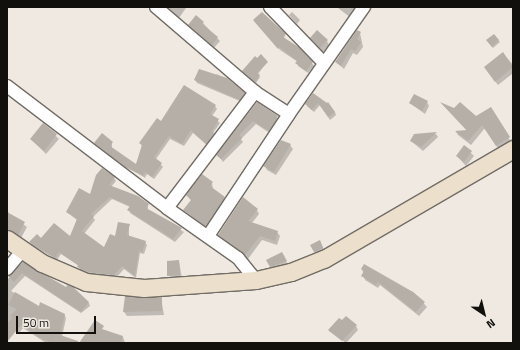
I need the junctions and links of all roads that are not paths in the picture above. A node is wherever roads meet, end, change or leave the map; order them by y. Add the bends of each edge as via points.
1 (157, 7) edge
2 (270, 7) edge
3 (364, 7) edge
4 (324, 63) junction
5 (7, 86) edge
6 (255, 92) junction
7 (289, 114) junction
8 (513, 150) edge
9 (167, 208) junction
10 (208, 236) junction
11 (7, 239) edge
12 (23, 250) junction
13 (7, 269) edge
14 (256, 280) junction

1 - 6 street
2 - 4 street
3 - 4 street
4 - 7 street
5 - 9 street
6 - 7 street
6 - 9 street
7 - 10 street
8 - 14 street via 324,260 291,272
9 - 10 street
10 - 14 street via 238,258
11 - 12 street
12 - 13 street
12 - 14 street via 64,274 86,282 111,286 189,286

